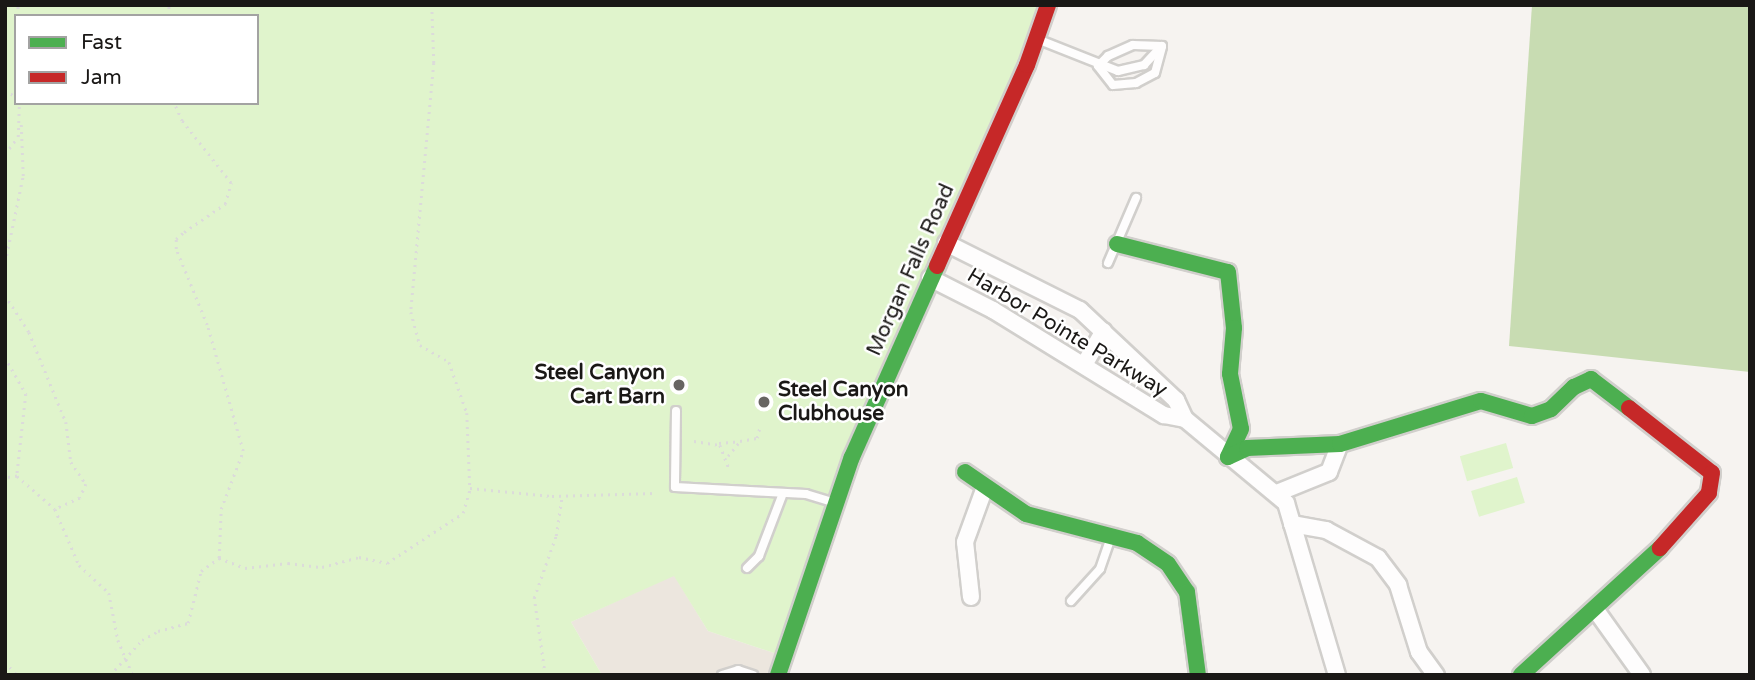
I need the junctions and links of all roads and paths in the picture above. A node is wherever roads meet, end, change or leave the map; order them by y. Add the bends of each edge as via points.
1 (432, 5) edge
2 (1048, 5) edge
3 (1037, 39) junction
4 (1162, 46) junction
5 (1098, 66) junction
6 (19, 105) edge
7 (175, 105) edge
8 (21, 123) junction
9 (5, 154) edge
10 (1136, 198) dead end
11 (946, 243) junction
12 (1117, 243) junction
13 (5, 262) edge
14 (1108, 263) dead end
15 (930, 278) junction
16 (5, 296) edge
17 (1104, 331) junction
18 (5, 357) edge
19 (1084, 365) junction
20 (1139, 365) junction
21 (1122, 389) junction
22 (676, 411) dead end
23 (1185, 419) junction
24 (760, 426) dead end
25 (740, 440) junction
26 (694, 441) dead end
27 (718, 444) junction
28 (1340, 444) junction
29 (728, 456) junction
30 (1228, 457) junction
31 (729, 468) dead end
32 (965, 472) dead end
33 (17, 476) junction
34 (5, 478) edge
35 (985, 487) junction
36 (470, 488) junction
37 (655, 493) dead end
38 (783, 493) junction
39 (1277, 493) junction
40 (562, 496) junction
41 (835, 503) junction
42 (55, 509) junction
43 (1292, 524) junction
44 (1111, 537) junction
45 (219, 558) junction
46 (747, 568) dead end
47 (971, 597) dead end
48 (1071, 601) dead end
49 (1595, 609) junction
50 (125, 655) junction
51 (5, 662) edge
52 (17, 675) edge
53 (110, 675) edge
54 (133, 675) edge
55 (545, 675) edge
56 (722, 675) edge
57 (753, 675) edge
58 (778, 675) edge
59 (1198, 675) edge
60 (1337, 675) edge
61 (1436, 675) edge
62 (1521, 675) edge
63 (1642, 675) edge

1 - 36 path via 435,63 411,312 420,345 449,362 467,413
2 - 3 street, Morgan Falls Road
3 - 5 lane
3 - 11 street, Morgan Falls Road
4 - 5 lane via 1133,46 1108,55
4 - 5 lane via 1144,65 1118,71
4 - 5 lane via 1155,73 1136,83 1113,85
6 - 8 path
7 - 45 path via 182,121 231,183 225,204 176,239 242,438 242,462 221,509
8 - 9 path via 18,137
8 - 13 path via 23,176
10 - 12 lane
11 - 15 street, Morgan Falls Road
11 - 17 street, Harbor Pointe Parkway via 1080,310
12 - 14 lane
12 - 30 street via 1228,272 1234,328 1230,374 1241,429
15 - 19 street, Harbor Pointe Parkway
15 - 41 street, Morgan Falls Road
16 - 42 path via 29,332 66,422 71,462 86,484 80,498
17 - 19 street
17 - 20 street, Harbor Pointe Parkway
18 - 33 path via 18,372 26,394
19 - 21 street, Harbor Pointe Parkway
20 - 21 street
20 - 23 street, Harbor Pointe Parkway via 1176,400
21 - 23 street, Harbor Pointe Parkway via 1164,415
22 - 38 lane via 675,487
23 - 30 street, Harbor Pointe Parkway
24 - 25 path via 757,438
25 - 27 path
25 - 29 path
26 - 27 path
27 - 29 path
28 - 30 street via 1247,448
28 - 39 street via 1329,472
28 - 49 street via 1480,401 1532,416 1551,409 1574,387 1591,379 1712,473 1709,494 1682,528
29 - 31 path
30 - 39 street, Harbor Pointe Parkway
32 - 35 street
33 - 34 path
33 - 42 path
35 - 44 street via 1026,514
35 - 47 street via 965,542
36 - 40 path
36 - 45 path via 463,513 387,563 359,558 322,567 288,563 245,568
37 - 40 path
38 - 41 lane
38 - 46 lane via 759,556
39 - 43 street via 1286,503
40 - 55 path via 556,536 534,598
41 - 58 street, Morgan Falls Road
42 - 50 path via 79,565 109,593
43 - 60 street
43 - 61 street via 1326,530 1378,558 1398,585 1419,652
44 - 48 lane via 1100,569
44 - 59 street via 1137,543 1168,564 1187,592 1195,620
45 - 50 path via 201,571 188,623 158,631
49 - 62 street
49 - 63 street
50 - 53 path
50 - 54 path
51 - 52 path
56 - 57 lane via 738,670

